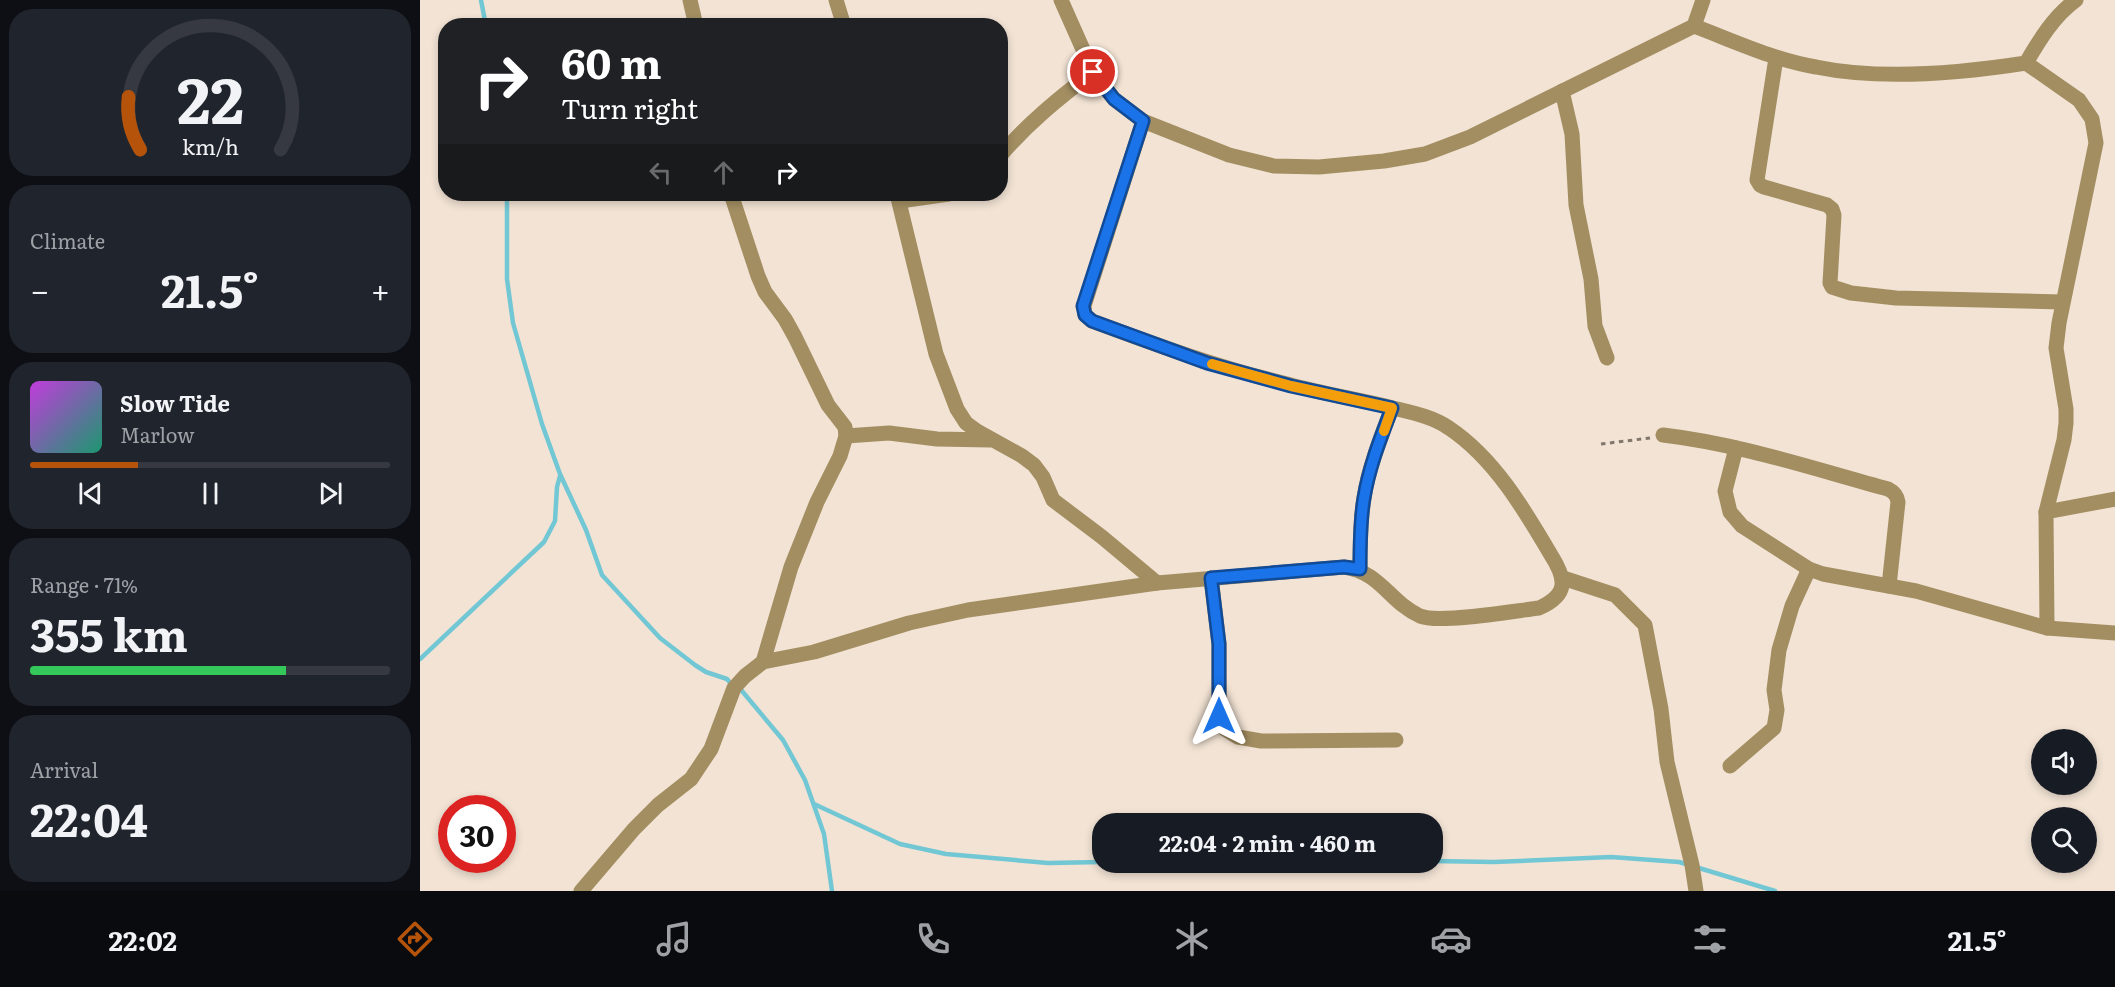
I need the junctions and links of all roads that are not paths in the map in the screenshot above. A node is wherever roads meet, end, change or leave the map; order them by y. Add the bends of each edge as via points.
1 (690, 0) edge
2 (836, 0) edge
3 (1061, 0) edge
4 (1704, 0) edge
5 (2076, 0) edge
6 (694, 18) edge
7 (842, 18) edge
8 (1694, 26) junction
9 (1776, 58) junction
10 (2026, 63) junction
11 (1093, 72) junction
12 (1562, 91) junction
13 (1143, 121) junction
14 (1008, 148) edge
15 (733, 201) edge
16 (900, 201) edge
17 (2062, 302) junction
18 (1607, 358) dead end
19 (1392, 408) junction
20 (1663, 435) road end
21 (846, 436) junction
22 (993, 440) junction
23 (1736, 448) junction
24 (2115, 500) edge
25 (2046, 512) junction
26 (1360, 569) junction
27 (1809, 569) junction
28 (1211, 578) junction
29 (1563, 579) junction
30 (1157, 583) junction
31 (1889, 586) junction
32 (2047, 628) junction
33 (2115, 633) edge
34 (763, 662) junction
35 (1396, 740) dead end
36 (1730, 766) dead end
37 (581, 891) edge
38 (1696, 891) edge

1 - 6 street
2 - 7 street
3 - 11 street
4 - 8 street
5 - 10 street via 2055,20
8 - 9 street
8 - 12 street
9 - 10 street via 1842,72 1880,73
9 - 17 street via 1756,180 1764,187 1832,209 1832,287 1896,298
10 - 17 street via 2079,100 2095,129 2094,155
11 - 13 street via 1114,99
11 - 14 street via 1051,103
12 - 13 street via 1470,137 1425,154 1319,167 1274,166 1229,155
12 - 18 street via 1572,134 1576,205 1590,272 1595,327
13 - 19 street via 1083,306 1085,315 1092,321 1207,363
15 - 21 street via 761,284 795,337
16 - 22 street via 936,354 957,410 966,423
17 - 25 street via 2056,348 2066,423
19 - 26 street via 1364,497
19 - 29 street via 1448,427 1477,452 1528,516
20 - 23 street
21 - 22 street via 889,433
21 - 34 street via 791,567
22 - 30 street via 1034,465 1053,500
23 - 27 street via 1725,491 1730,512 1742,526
23 - 31 street via 1893,492 1898,502
24 - 25 street
25 - 32 street
26 - 28 street
26 - 29 street via 1408,609 1429,619 1539,608 1558,597
27 - 31 street
27 - 36 street via 1792,606 1779,650 1774,728
28 - 30 street
28 - 35 street via 1219,644 1219,716 1225,729 1238,737 1261,741
29 - 38 street via 1615,596 1645,625 1667,762
30 - 34 street via 968,610
31 - 32 street
32 - 33 street
34 - 37 street via 734,688 711,748 691,779 641,822

